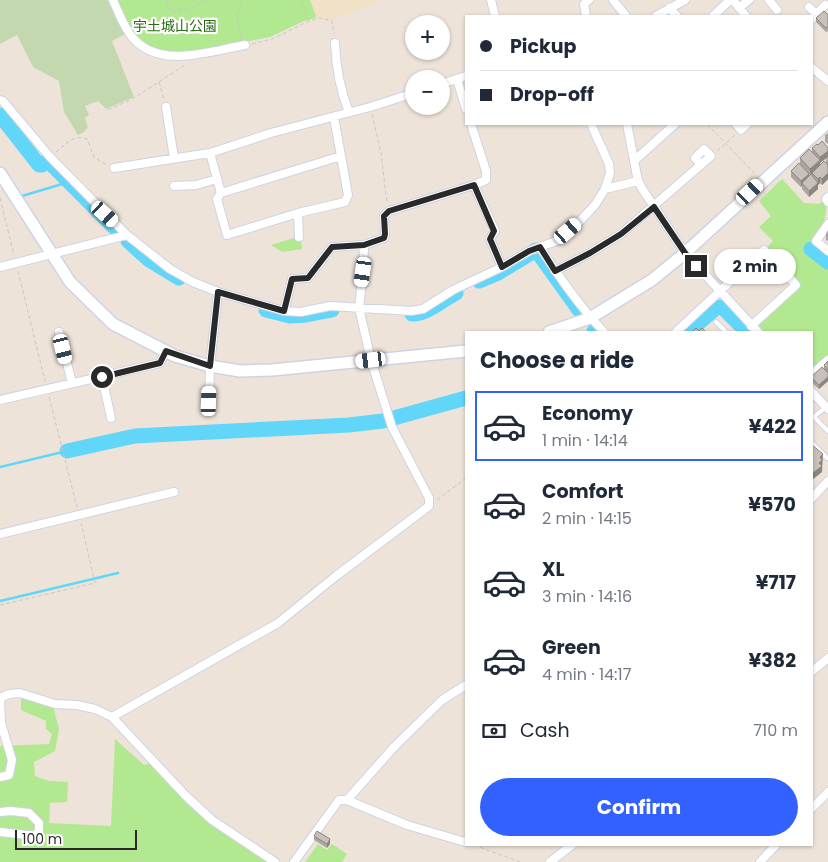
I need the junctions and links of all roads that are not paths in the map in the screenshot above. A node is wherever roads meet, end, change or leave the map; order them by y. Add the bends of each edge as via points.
1 (113, 0) edge
2 (491, 0) edge
3 (589, 0) edge
4 (614, 0) edge
5 (686, 0) edge
6 (732, 0) edge
7 (749, 0) edge
8 (769, 0) edge
9 (825, 5) dead end
10 (809, 6) dead end
11 (669, 8) junction
12 (739, 8) junction
13 (777, 10) dead end
14 (495, 15) edge
15 (586, 15) edge
16 (625, 15) edge
17 (658, 15) edge
18 (676, 15) edge
19 (714, 15) edge
20 (745, 15) edge
21 (814, 17) edge
22 (335, 43) road end
23 (245, 45) road end
24 (813, 68) edge
25 (465, 76) edge
26 (457, 79) junction
27 (450, 81) edge
28 (828, 81) edge
29 (405, 96) edge
30 (0, 100) edge
31 (465, 105) edge
32 (166, 108) road end
33 (349, 112) junction
34 (334, 116) junction
35 (828, 122) edge
36 (471, 125) edge
37 (591, 125) edge
38 (627, 125) edge
39 (663, 125) edge
40 (674, 125) edge
41 (668, 130) junction
42 (210, 154) junction
43 (341, 156) junction
44 (711, 156) road end
45 (174, 158) junction
46 (634, 161) junction
47 (114, 168) road end
48 (0, 174) edge
49 (218, 179) junction
50 (638, 181) junction
51 (474, 185) junction
52 (174, 186) dead end
53 (605, 189) junction
54 (221, 193) junction
55 (828, 197) edge
56 (828, 202) edge
57 (654, 207) junction
58 (298, 213) junction
59 (828, 224) edge
60 (127, 235) junction
61 (299, 238) dead end
62 (364, 245) junction
63 (540, 247) junction
64 (828, 251) edge
65 (685, 253) junction
66 (50, 254) junction
67 (0, 267) edge
68 (502, 267) junction
69 (555, 271) junction
70 (218, 292) junction
71 (720, 292) junction
72 (359, 308) junction
73 (284, 311) junction
74 (590, 318) junction
75 (716, 322) dead end
76 (751, 326) junction
77 (552, 331) edge
78 (603, 331) edge
79 (677, 331) edge
80 (725, 331) edge
81 (757, 331) edge
82 (59, 332) dead end
83 (166, 351) junction
84 (465, 351) edge
85 (371, 360) junction
86 (828, 360) edge
87 (210, 366) junction
88 (813, 373) edge
89 (102, 377) junction
90 (72, 383) junction
91 (813, 393) edge
92 (0, 400) edge
93 (209, 401) dead end
94 (827, 408) edge
95 (111, 418) dead end
96 (813, 418) edge
97 (828, 431) edge
98 (813, 444) edge
99 (827, 458) dead end
100 (828, 481) edge
101 (174, 492) dead end
102 (813, 497) edge
103 (0, 534) edge
104 (828, 658) edge
105 (813, 670) edge
106 (465, 686) edge
107 (0, 698) edge
108 (112, 717) junction
109 (0, 777) edge
110 (828, 792) edge
111 (347, 800) junction
112 (813, 807) edge
113 (0, 812) edge
114 (0, 832) edge
115 (465, 842) edge
116 (571, 846) edge
117 (775, 846) edge
118 (275, 862) edge
119 (294, 862) edge
120 (550, 862) edge
121 (760, 862) edge

1 - 23 street via 132,38 164,56 196,55
2 - 14 street
3 - 15 street via 584,4
4 - 16 street
5 - 11 street
6 - 12 street
6 - 19 street
7 - 12 street
8 - 13 street
9 - 21 street
10 - 21 street
11 - 17 street
11 - 18 street
12 - 20 street
22 - 33 street via 339,80
24 - 28 street
25 - 26 street
26 - 27 street
26 - 31 street
29 - 33 street
30 - 60 street via 50,157
32 - 45 street
33 - 34 street
34 - 42 street
34 - 43 street
35 - 65 street
36 - 51 street via 486,172 486,180
37 - 53 street via 609,164
38 - 46 street
39 - 41 street
40 - 41 street
41 - 46 street
42 - 45 street
42 - 49 street
43 - 54 street
43 - 58 street via 348,195 345,202
44 - 57 street via 704,149 695,158 701,164
45 - 47 street
46 - 50 street
48 - 66 street
49 - 52 street
49 - 54 street
50 - 53 street
50 - 57 street
51 - 62 street via 389,211 384,216 384,238
51 - 68 street via 494,231 490,239
53 - 63 street via 595,205 559,240
54 - 58 street via 217,199 227,235
55 - 56 street
57 - 65 street
57 - 69 street via 621,234
58 - 61 street
59 - 64 street via 816,241
60 - 66 street
60 - 70 street via 170,269
62 - 72 street
62 - 73 street via 332,247 308,278 292,279
63 - 68 street
63 - 69 street
65 - 71 street
65 - 74 street via 652,280
66 - 67 street
66 - 83 street via 70,282 114,324
68 - 72 street via 453,290 423,309
69 - 74 street
70 - 73 street
70 - 87 street
71 - 76 street
71 - 76 street via 764,250 796,285
71 - 79 street
72 - 73 street via 330,306 301,312
72 - 85 street
74 - 77 street
74 - 78 street
75 - 80 lane
76 - 81 street
82 - 90 street
83 - 87 street
83 - 89 street via 160,363
84 - 85 street
85 - 87 street via 272,370 240,371
85 - 108 street via 392,427 429,498 428,506 278,622
86 - 88 street
87 - 93 street
89 - 90 street
89 - 95 street
90 - 92 street
91 - 94 street
94 - 96 lane
96 - 97 lane
98 - 99 lane
100 - 102 street
101 - 103 street
104 - 105 street
106 - 111 street via 442,700
107 - 108 street via 20,693 55,704 95,709
107 - 109 street via 1,723 12,760 9,774
108 - 118 street via 212,820
110 - 112 street
111 - 115 street via 407,825
111 - 119 street via 339,800
113 - 114 street via 29,813 39,823 39,830 36,836
116 - 120 street
117 - 121 street

